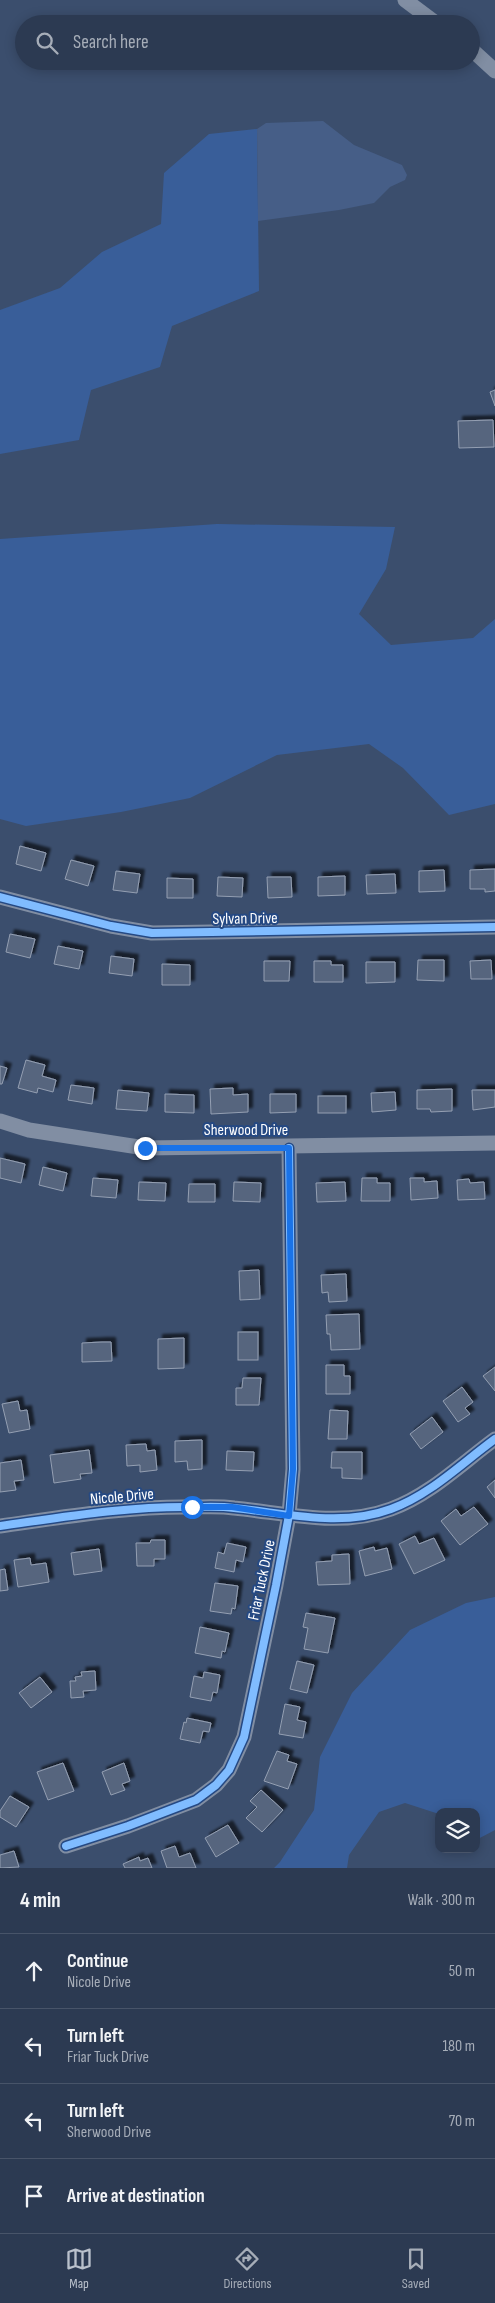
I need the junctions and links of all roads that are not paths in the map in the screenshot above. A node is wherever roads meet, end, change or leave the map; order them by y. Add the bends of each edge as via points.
1 (405, 0) edge
2 (425, 15) edge
3 (480, 57) edge
4 (495, 71) edge
5 (0, 897) edge
6 (495, 928) edge
7 (0, 1121) edge
8 (495, 1143) edge
9 (289, 1148) junction
10 (495, 1439) edge
11 (289, 1516) junction
12 (0, 1526) edge
13 (66, 1846) dead end

1 - 2 street
3 - 4 street
5 - 6 street, Sylvan Drive via 152,933
7 - 9 street, Sherwood Drive via 29,1130 145,1148
8 - 9 street, Sherwood Drive
9 - 11 street, Friar Tuck Drive via 293,1469
10 - 11 street, Nicole Drive via 420,1495 392,1508 347,1519
11 - 12 street, Nicole Drive via 232,1507 151,1507
11 - 13 street, Friar Tuck Drive via 244,1737 229,1770 196,1800

